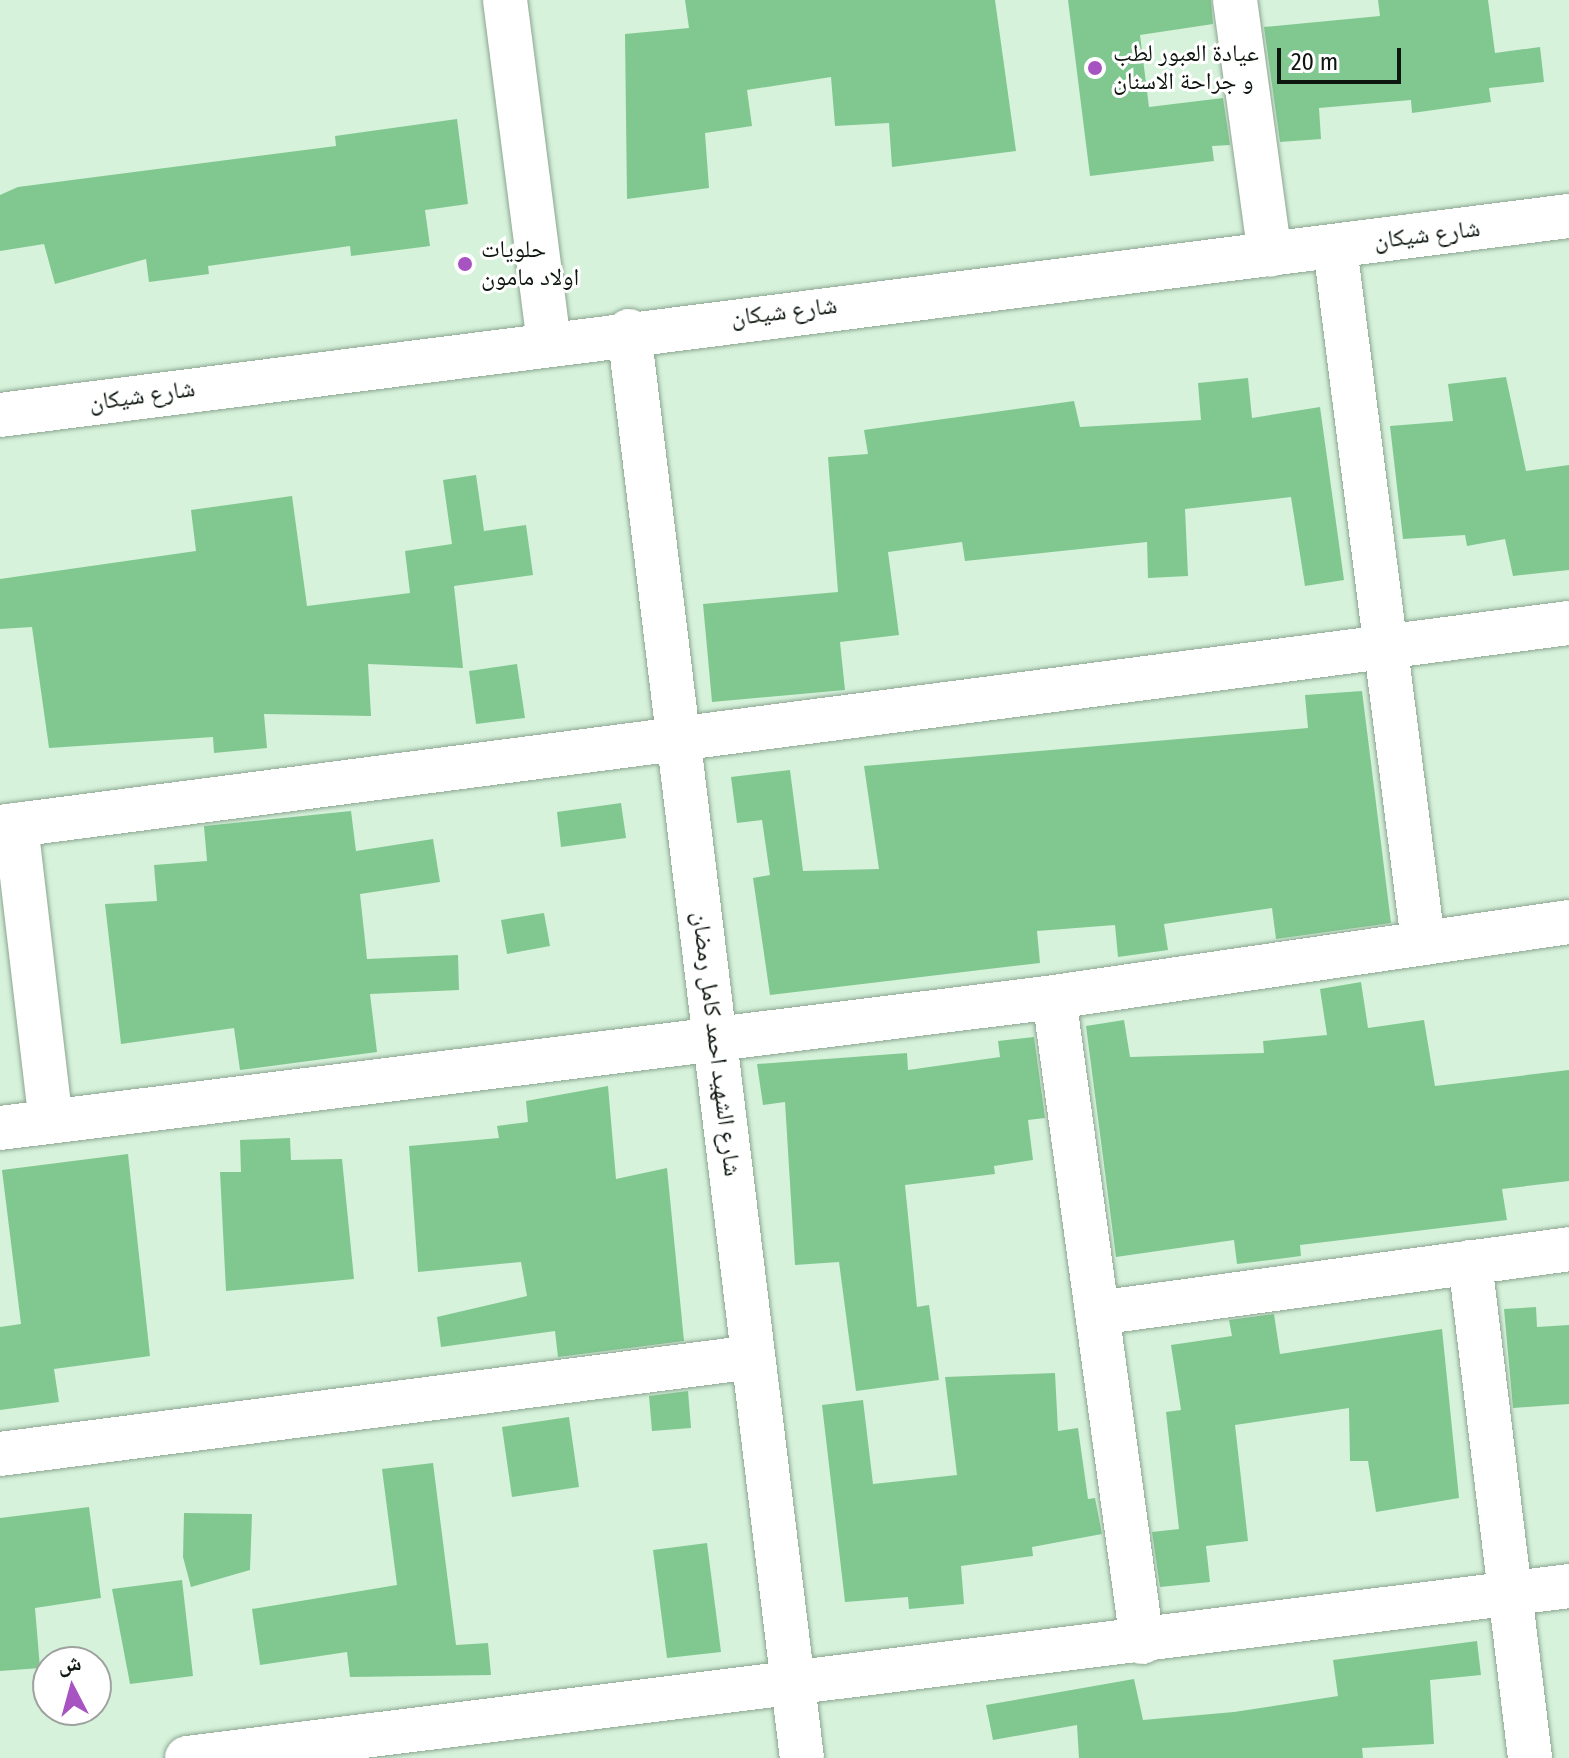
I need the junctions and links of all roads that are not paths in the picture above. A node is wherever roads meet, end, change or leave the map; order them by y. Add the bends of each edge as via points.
1 (505, 0) edge
2 (1235, 0) edge
3 (1569, 216) edge
4 (1335, 247) junction
5 (1270, 255) junction
6 (629, 331) junction
7 (549, 342) junction
8 (0, 415) edge
9 (1569, 623) edge
10 (1384, 647) junction
11 (675, 739) junction
12 (8, 826) edge
13 (1569, 922) edge
14 (1423, 942) junction
15 (1054, 997) junction
16 (718, 1040) junction
17 (51, 1121) junction
18 (0, 1128) edge
19 (1569, 1249) edge
20 (1470, 1262) junction
21 (1097, 1313) junction
22 (753, 1357) junction
23 (0, 1454) edge
24 (1569, 1586) edge
25 (1511, 1594) junction
26 (1142, 1642) junction
27 (792, 1680) junction
28 (187, 1758) edge
29 (802, 1758) edge
30 (1530, 1758) edge

1 - 7 street
2 - 5 street
3 - 4 street, شارع شيكان
4 - 5 street, شارع شيكان
4 - 10 street
5 - 6 street, شارع شيكان
6 - 7 street, شارع شيكان
6 - 11 street, شارع الشهيد احمد كامل رمضان
7 - 8 street, شارع شيكان
9 - 10 street
10 - 11 street
10 - 14 street
11 - 12 street
11 - 16 street, شارع الشهيد احمد كامل رمضان
12 - 17 street
13 - 14 street
14 - 15 street
15 - 16 street
15 - 21 street
16 - 17 street
16 - 22 street, شارع الشهيد احمد كامل رمضان
17 - 18 street
19 - 20 street
20 - 21 street
20 - 25 street
21 - 26 street
22 - 23 street
22 - 27 street, شارع الشهيد احمد كامل رمضان
24 - 25 street
25 - 26 street
25 - 30 street
26 - 27 street
27 - 28 street
27 - 29 street, شارع الشهيد احمد كامل رمضان

